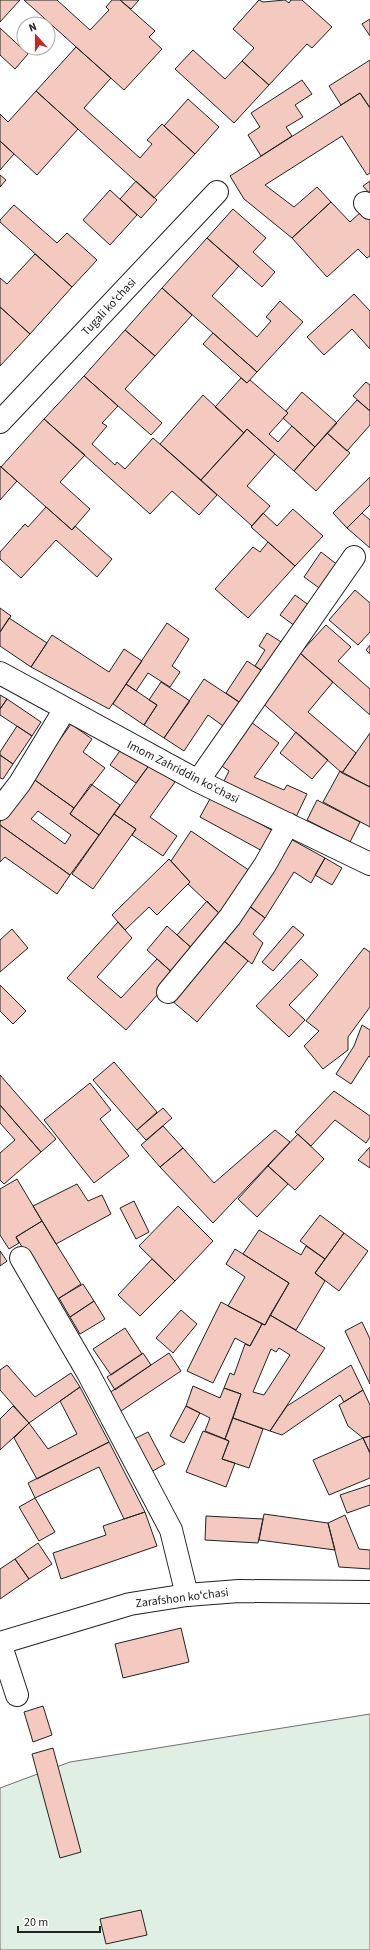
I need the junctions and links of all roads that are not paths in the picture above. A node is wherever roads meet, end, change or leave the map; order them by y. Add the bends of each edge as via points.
1 (217, 192) dead end
2 (0, 422) edge
3 (354, 557) dead end
4 (0, 673) edge
5 (65, 709) junction
6 (198, 781) junction
7 (0, 809) edge
8 (288, 824) junction
9 (370, 864) edge
10 (168, 992) dead end
11 (21, 1258) dead end
12 (370, 1592) edge
13 (187, 1595) junction
14 (0, 1643) edge
15 (17, 1695) dead end

1 - 2 street, Tugali koʻchasi
3 - 6 street
4 - 5 street, Imom Zahriddin koʻchasi
5 - 6 street, Imom Zahriddin koʻchasi
5 - 7 street via 20,783
6 - 8 street, Imom Zahriddin koʻchasi
8 - 9 street, Imom Zahriddin koʻchasi
8 - 10 street via 265,865 230,917
11 - 13 street via 88,1373 171,1530
12 - 13 street, Zarafshon koʻchasi via 239,1591
13 - 14 street, Zarafshon koʻchasi via 130,1604
14 - 15 street

